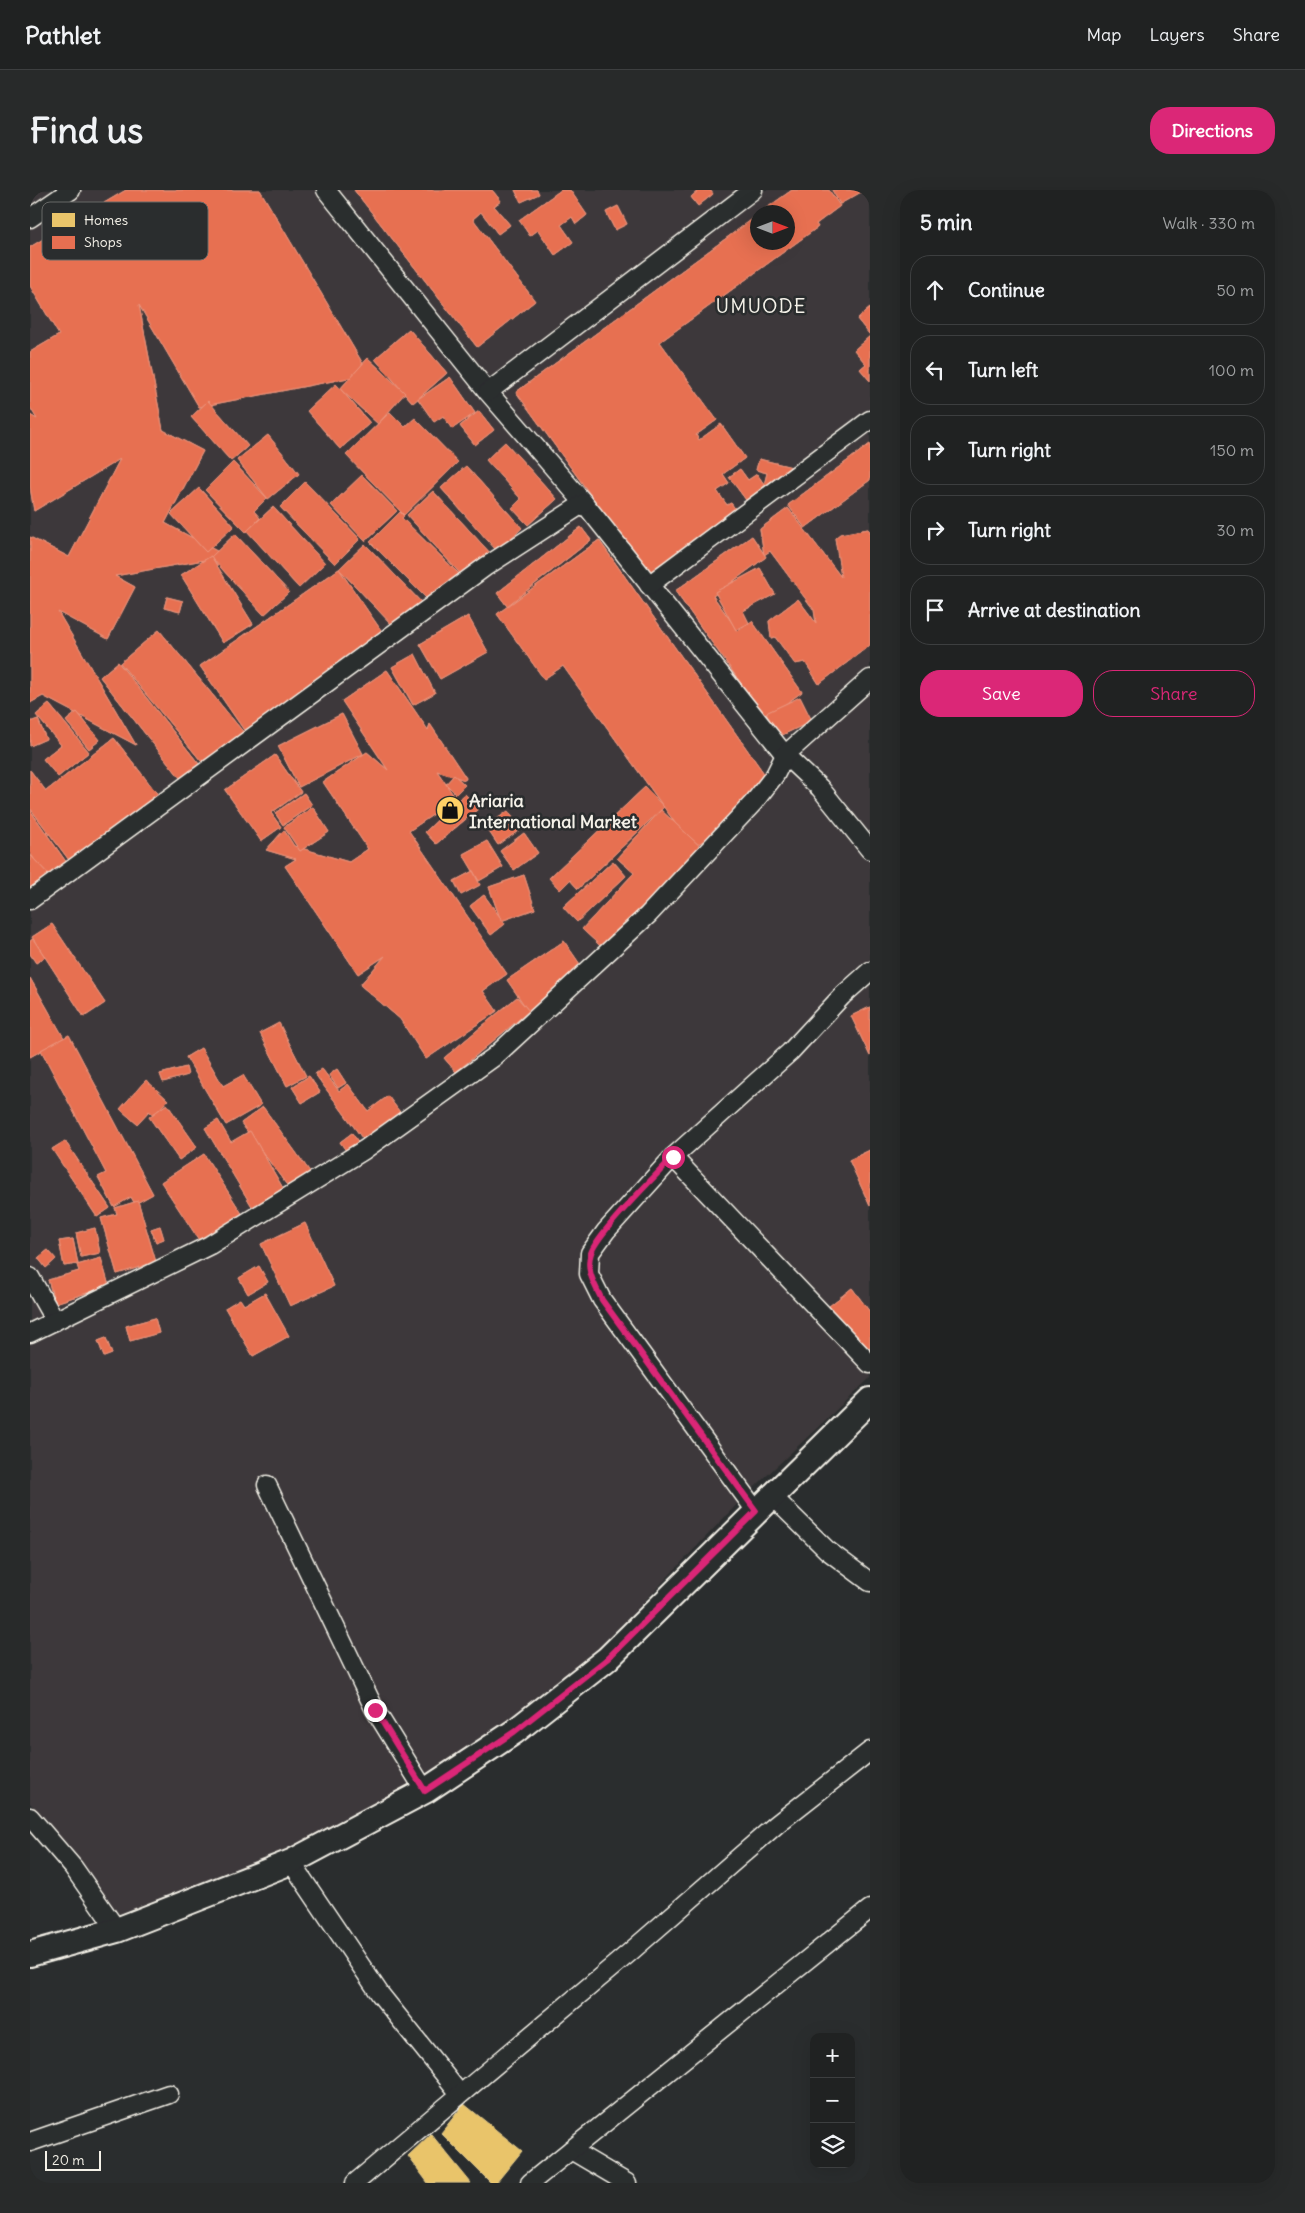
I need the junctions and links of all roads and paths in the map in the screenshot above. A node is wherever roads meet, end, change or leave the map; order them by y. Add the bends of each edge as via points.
1 (70, 190) edge
2 (326, 190) edge
3 (753, 190) edge
4 (53, 202) edge
5 (42, 210) edge
6 (30, 218) edge
7 (488, 392) junction
8 (870, 420) edge
9 (584, 503) junction
10 (649, 585) junction
11 (870, 679) edge
12 (785, 755) junction
13 (870, 850) edge
14 (30, 900) edge
15 (870, 971) edge
16 (673, 1157) junction
17 (30, 1277) edge
18 (55, 1321) junction
19 (30, 1333) edge
20 (870, 1364) edge
21 (870, 1400) edge
22 (267, 1485) dead end
23 (764, 1503) junction
24 (870, 1582) edge
25 (870, 1751) edge
26 (425, 1791) junction
27 (30, 1817) edge
28 (291, 1862) junction
29 (870, 1909) edge
30 (117, 1930) junction
31 (30, 1954) edge
32 (169, 2094) dead end
33 (460, 2094) junction
34 (30, 2142) edge
35 (571, 2150) junction
36 (355, 2183) edge
37 (530, 2183) edge
38 (627, 2183) edge

1 - 4 street
2 - 7 street
3 - 7 street
5 - 6 street
7 - 9 street
8 - 10 street
9 - 10 street
9 - 14 street via 485,566
10 - 12 street
11 - 12 street
12 - 13 street via 820,788
12 - 18 street via 754,802 648,915 494,1057 364,1150 210,1245
15 - 16 street via 790,1052
16 - 20 street
16 - 23 street via 606,1230 590,1253 589,1274 602,1300
17 - 18 street
18 - 19 street
21 - 23 main road
22 - 26 street via 375,1710
23 - 24 street
23 - 26 main road via 607,1659 514,1732
25 - 33 street via 777,1824
26 - 28 main road
27 - 30 street via 73,1867
28 - 30 main road
28 - 33 street via 380,1994
29 - 35 street
30 - 31 main road
32 - 34 street
33 - 36 street
35 - 37 street
35 - 38 street

